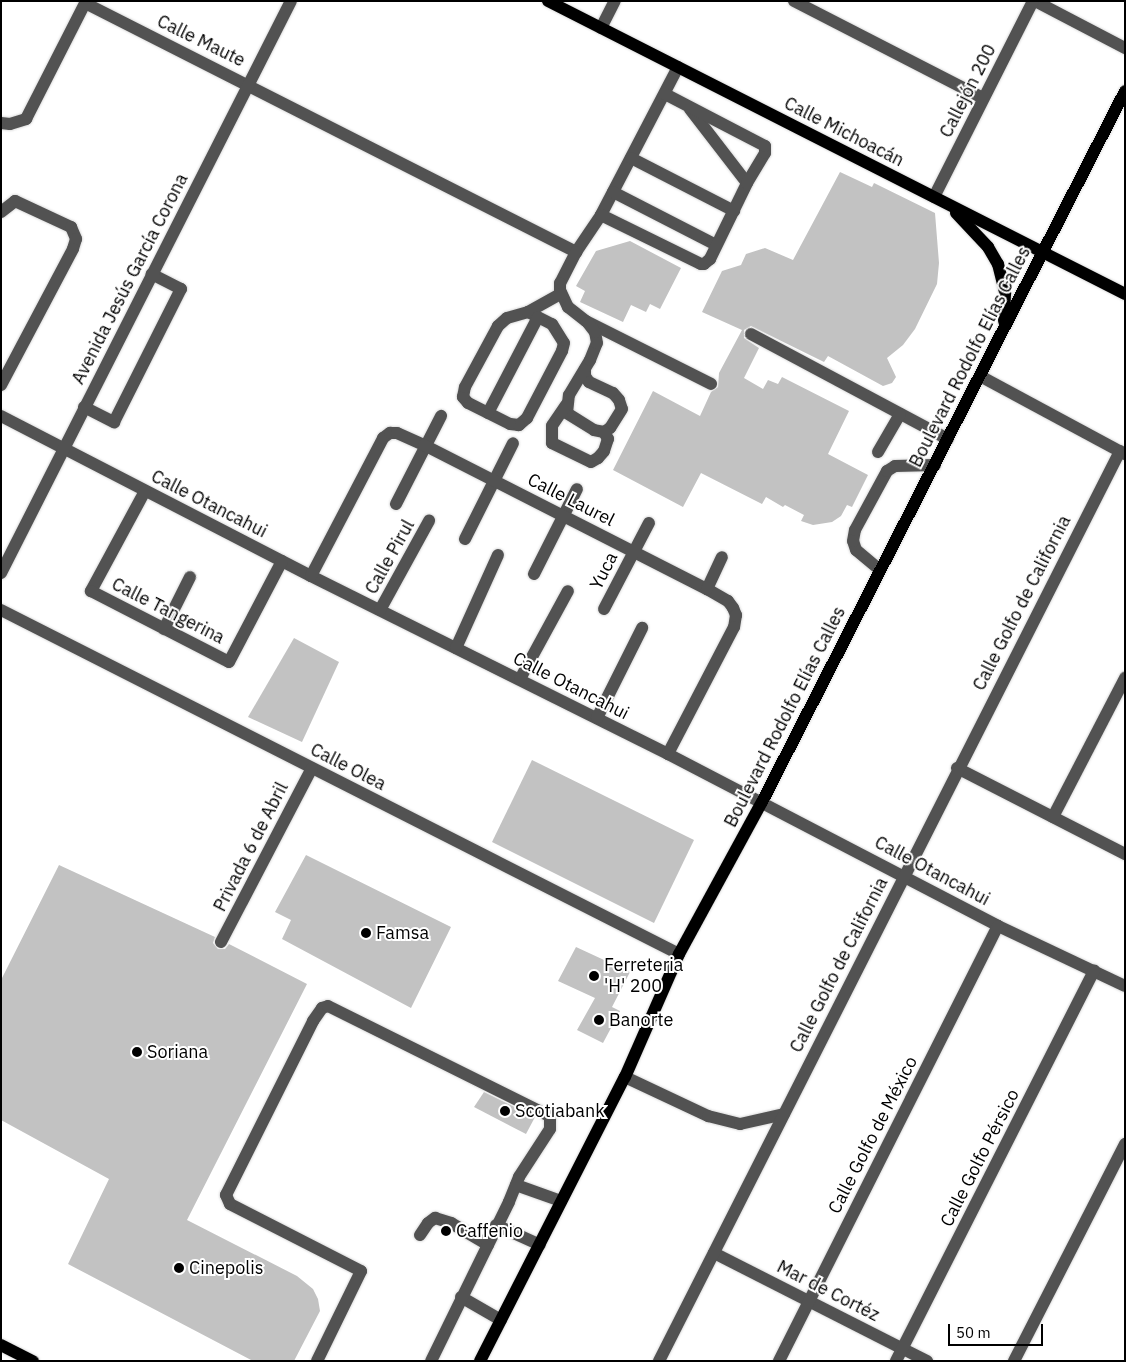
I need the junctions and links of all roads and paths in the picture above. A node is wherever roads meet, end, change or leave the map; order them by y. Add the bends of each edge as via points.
1 (291, 1) edge
2 (548, 1) edge
3 (615, 1) edge
4 (794, 1) edge
5 (1034, 1) edge
6 (85, 2) edge
7 (601, 28) junction
8 (1125, 48) edge
9 (678, 67) junction
10 (248, 84) junction
11 (1125, 91) edge
12 (665, 94) junction
13 (983, 98) junction
14 (689, 107) junction
15 (1, 123) edge
16 (631, 158) junction
17 (747, 183) junction
18 (613, 192) junction
19 (934, 197) junction
20 (950, 205) junction
21 (734, 211) junction
22 (1, 212) edge
23 (600, 215) junction
24 (716, 245) junction
25 (576, 252) junction
26 (1043, 252) junction
27 (152, 274) junction
28 (560, 294) junction
29 (1125, 294) edge
30 (533, 314) junction
31 (586, 321) junction
32 (1002, 333) junction
33 (751, 334) dead end
34 (585, 369) junction
35 (980, 376) junction
36 (1, 384) edge
37 (710, 384) dead end
38 (566, 405) junction
39 (84, 407) junction
40 (488, 413) junction
41 (900, 414) junction
42 (1, 416) edge
43 (441, 416) dead end
44 (604, 432) junction
45 (948, 439) junction
46 (513, 443) dead end
47 (424, 445) junction
48 (64, 446) junction
49 (878, 452) dead end
50 (1122, 453) edge
51 (935, 465) junction
52 (494, 480) junction
53 (577, 489) dead end
54 (145, 491) junction
55 (396, 504) dead end
56 (563, 516) junction
57 (429, 521) dead end
58 (649, 523) dead end
59 (465, 539) dead end
60 (633, 552) junction
61 (498, 556) dead end
62 (722, 557) dead end
63 (282, 561) junction
64 (880, 570) junction
65 (1, 573) edge
66 (534, 574) dead end
67 (312, 576) junction
68 (190, 577) dead end
69 (707, 589) junction
70 (568, 591) dead end
71 (604, 609) dead end
72 (1, 610) edge
73 (380, 610) junction
74 (642, 628) dead end
75 (164, 629) junction
76 (456, 648) junction
77 (1125, 678) edge
78 (520, 679) junction
79 (597, 718) junction
80 (668, 754) junction
81 (312, 768) junction
82 (958, 768) junction
83 (762, 802) junction
84 (1053, 817) junction
85 (1125, 854) edge
86 (904, 875) junction
87 (998, 926) junction
88 (222, 942) dead end
89 (679, 954) junction
90 (1094, 970) junction
91 (1125, 986) edge
92 (625, 1077) junction
93 (784, 1114) junction
94 (1125, 1144) edge
95 (516, 1184) junction
96 (561, 1202) junction
97 (496, 1225) junction
98 (420, 1235) dead end
99 (488, 1245) junction
100 (540, 1245) junction
101 (714, 1253) junction
102 (461, 1297) junction
103 (810, 1302) junction
104 (501, 1320) junction
105 (1, 1345) edge
106 (902, 1348) junction
107 (32, 1361) edge
108 (316, 1361) edge
109 (431, 1361) edge
110 (480, 1361) edge
111 (659, 1361) edge
112 (779, 1361) edge
113 (896, 1361) edge
114 (927, 1361) edge
115 (1014, 1361) edge

1 - 10 street, Avenida Jesús García Corona
2 - 7 main road, Calle Michoacán
3 - 7 street
4 - 13 street
5 - 8 street
5 - 13 street, Callejón 200
6 - 10 street, Calle Maute
6 - 15 street via 26,119
7 - 9 main road, Calle Michoacán
9 - 12 street
9 - 19 main road, Calle Michoacán
10 - 25 street, Calle Maute
10 - 27 street, Avenida Jesús García Corona
11 - 26 main road, Boulevard Rodolfo Elías Calles
12 - 14 street
12 - 16 street
13 - 19 street, Callejón 200
14 - 17 street
14 - 17 street via 765,146 766,153
16 - 18 street
16 - 21 street
17 - 21 street
18 - 23 street
18 - 24 street
19 - 20 main road, Calle Michoacán
20 - 26 main road, Calle Michoacán
20 - 32 main road via 988,247 1001,271 1006,309
21 - 24 street
22 - 36 street via 15,201 71,227 76,240
23 - 24 street via 701,264 708,262
23 - 25 street
25 - 28 street via 560,283
26 - 29 main road, Calle Michoacán
26 - 32 main road, Boulevard Rodolfo Elías Calles
27 - 39 street, Avenida Jesús García Corona
27 - 39 street via 181,289 114,422
28 - 30 street
28 - 31 street via 568,307
30 - 40 street
30 - 40 street via 507,318 498,326 465,387 463,396 468,403
30 - 40 street via 552,324 564,343 562,351 527,418 519,425
31 - 34 street via 595,332 597,343
31 - 37 street
32 - 35 main road, Boulevard Rodolfo Elías Calles
33 - 41 street
34 - 38 street
34 - 44 street via 589,382 612,393 622,409
35 - 45 main road, Boulevard Rodolfo Elías Calles
35 - 50 street
38 - 44 street via 568,413 577,421
38 - 44 street via 552,426 552,443 590,462 604,451 608,439
39 - 48 street, Avenida Jesús García Corona
41 - 45 street
41 - 49 street
42 - 48 street, Calle Otancahui
43 - 47 street
45 - 51 main road, Boulevard Rodolfo Elías Calles
46 - 52 street
47 - 52 street, Calle Laurel
47 - 55 street
47 - 67 street, Calle Laurel via 397,433 383,438
48 - 54 street, Calle Otancahui
48 - 65 street, Avenida Jesús García Corona
50 - 82 street, Calle Golfo de California
51 - 64 main road, Boulevard Rodolfo Elías Calles
51 - 64 street via 894,466 887,471 855,530 853,541 856,550
52 - 56 street, Calle Laurel
52 - 59 street
53 - 56 street
54 - 63 street, Calle Otancahui
54 - 75 street, Calle Tangerina via 91,591
56 - 60 street, Calle Laurel
56 - 66 street
57 - 73 street, Calle Pirul
58 - 60 street, Yuca
60 - 69 street, Calle Laurel
60 - 71 street, Yuca
61 - 76 street
62 - 69 street
63 - 67 street, Calle Otancahui
63 - 75 street, Calle Tangerina via 229,662
64 - 83 main road, Boulevard Rodolfo Elías Calles
67 - 73 street, Calle Otancahui
68 - 75 street
69 - 80 street, Calle Laurel via 734,608 734,627
70 - 78 street
72 - 81 street, Calle Olea
73 - 76 street, Calle Otancahui
74 - 79 street
76 - 78 street, Calle Otancahui
77 - 84 street
78 - 79 street, Calle Otancahui
79 - 80 street, Calle Otancahui
80 - 83 street, Calle Otancahui
81 - 88 street, Privada 6 de Abril
81 - 89 street, Calle Olea
82 - 84 street
82 - 86 street, Calle Golfo de California
83 - 86 street, Calle Otancahui
83 - 89 main road, Boulevard Rodolfo Elías Calles
84 - 85 street
86 - 87 street, Calle Otancahui
86 - 93 street, Calle Golfo de California
87 - 90 street, Calle Otancahui
87 - 103 street, Calle Golfo de México
89 - 92 main road, Boulevard Rodolfo Elías Calles
90 - 91 street, Calle Otancahui
90 - 106 street, Calle Golfo Pérsico
92 - 93 street via 708,1116 740,1124
92 - 96 main road, Boulevard Rodolfo Elías Calles
93 - 101 street, Calle Golfo de California
94 - 115 street
95 - 96 street
95 - 97 street
95 - 108 street via 550,1129 549,1114 338,1010 328,1006 322,1008 226,1195 230,1204 361,1271
96 - 100 main road, Boulevard Rodolfo Elías Calles
97 - 99 street
97 - 100 street
98 - 99 street via 436,1218
99 - 102 street
100 - 104 main road, Boulevard Rodolfo Elías Calles
101 - 103 street, Mar de Cortéz
101 - 111 street, Calle Golfo de California
102 - 104 street
102 - 109 street
103 - 106 street, Mar de Cortéz
103 - 112 street, Calle Golfo de México
104 - 110 main road, Boulevard Rodolfo Elías Calles
105 - 107 main road
106 - 113 street, Calle Golfo Pérsico
106 - 114 street, Mar de Cortéz

